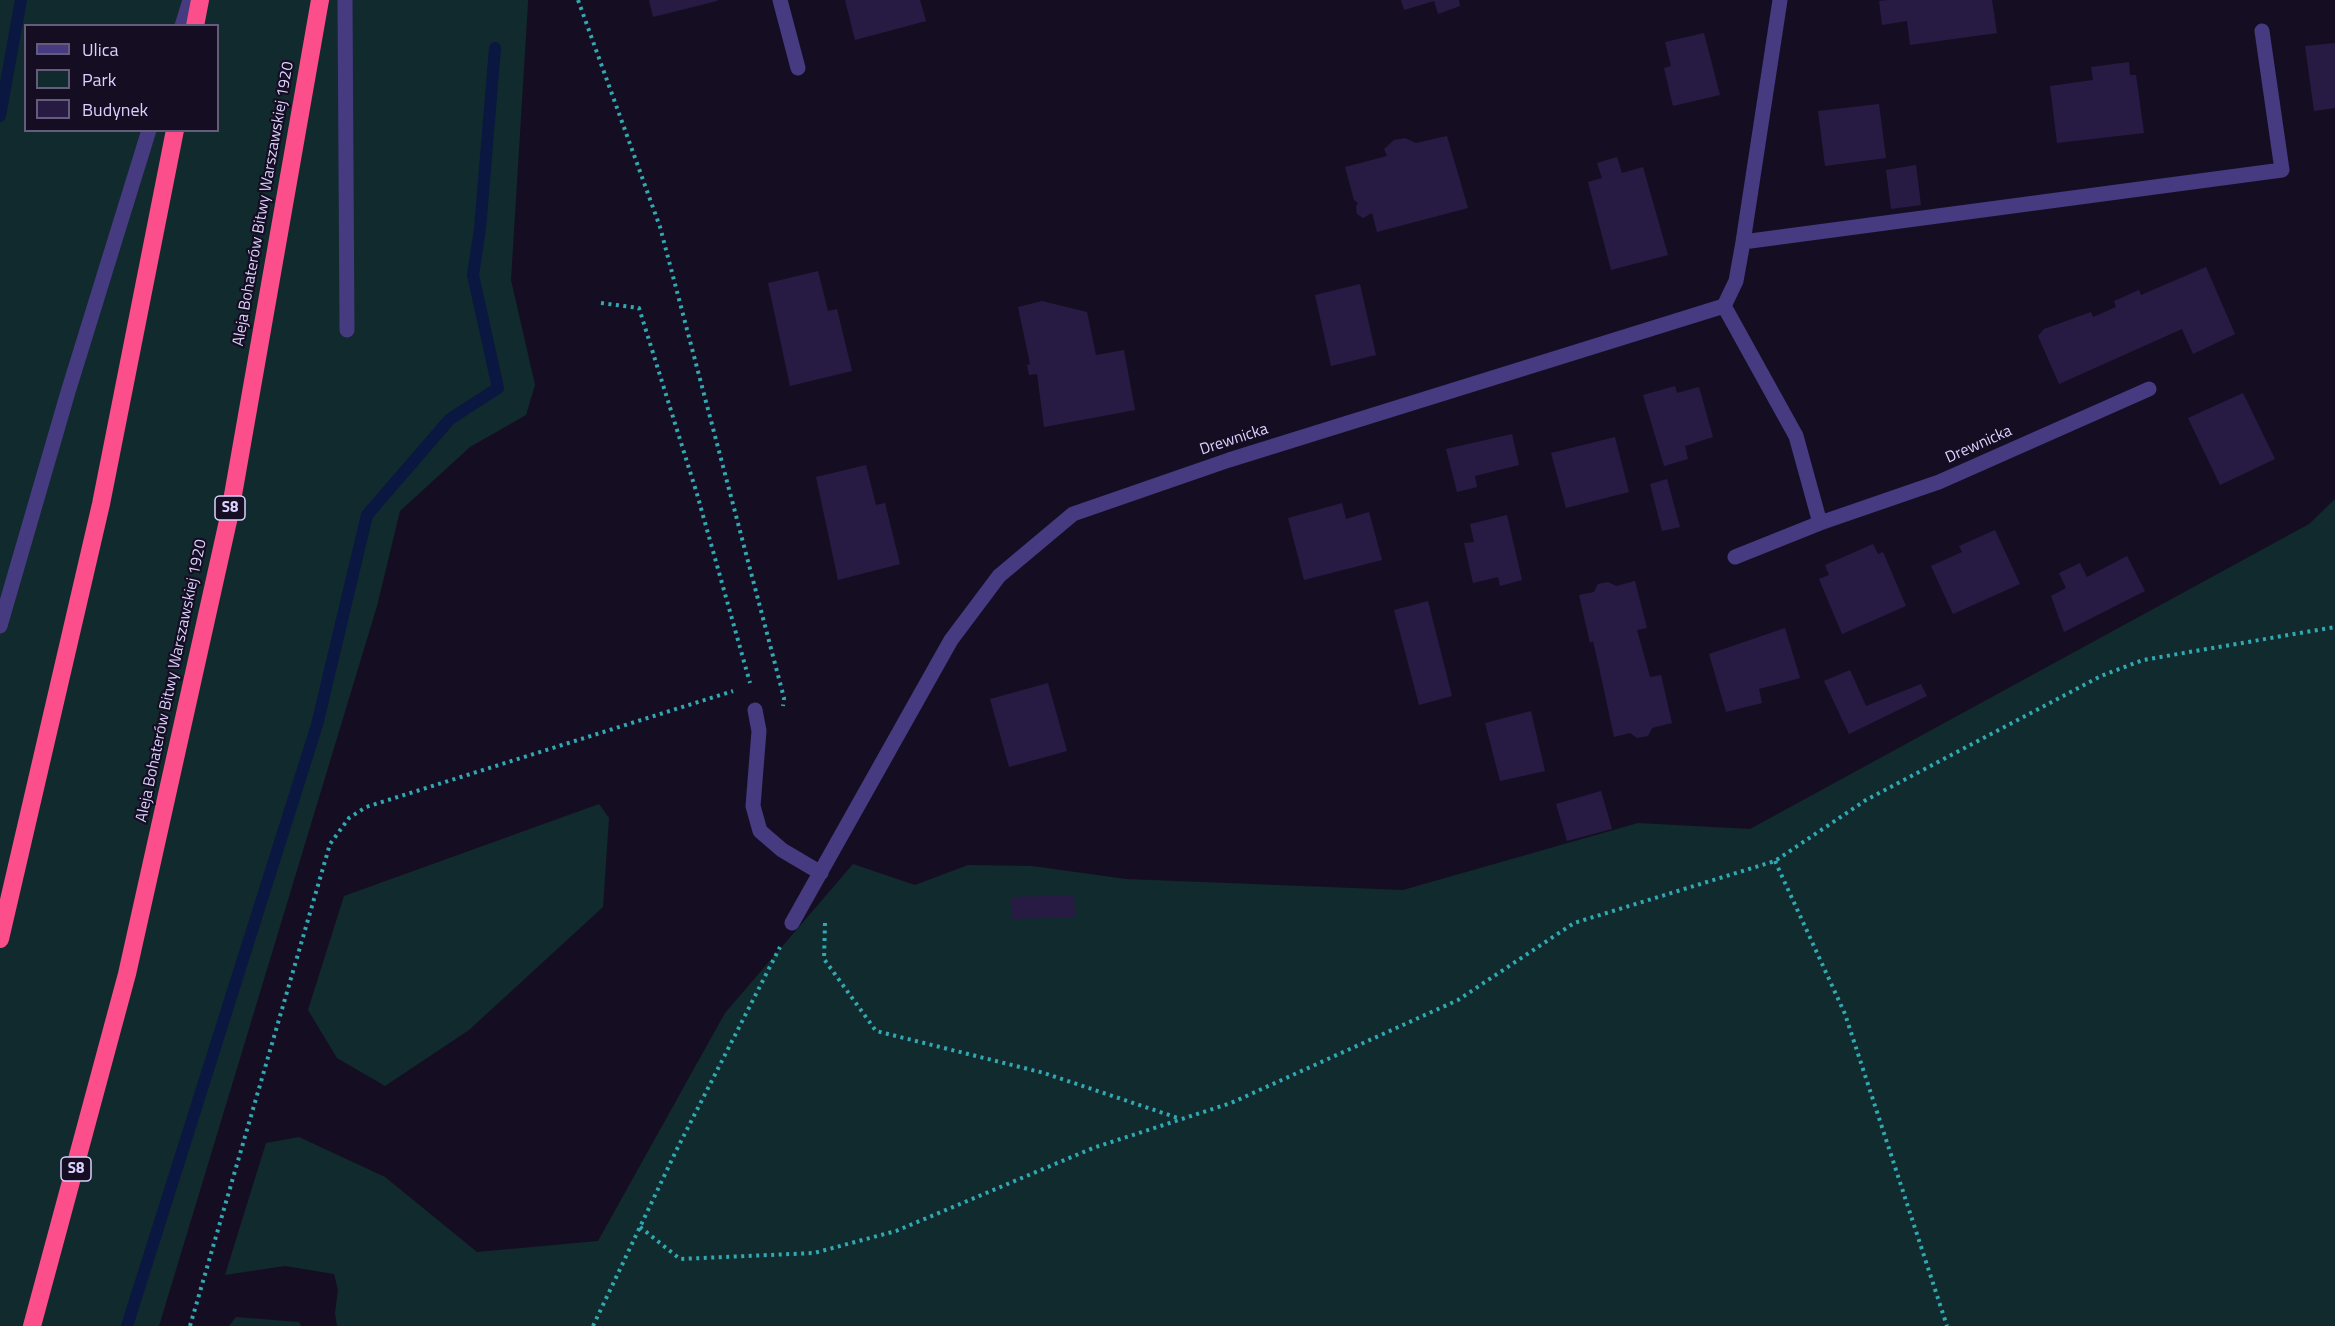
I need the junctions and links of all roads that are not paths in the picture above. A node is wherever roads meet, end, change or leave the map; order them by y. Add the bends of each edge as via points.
1 (190, 0) edge
2 (200, 0) edge
3 (320, 0) edge
4 (345, 0) edge
5 (780, 0) edge
6 (1780, 0) edge
7 (183, 24) edge
8 (195, 24) edge
9 (2262, 31) dead end
10 (798, 68) dead end
11 (148, 132) edge
12 (175, 132) edge
13 (1743, 242) junction
14 (1724, 306) junction
15 (347, 330) dead end
16 (2149, 389) dead end
17 (1820, 523) junction
18 (1735, 557) dead end
19 (0, 626) edge
20 (755, 710) dead end
21 (821, 873) junction
22 (792, 923) road end
23 (0, 939) edge
24 (32, 1326) edge

1 - 7 street
2 - 8 highway
3 - 24 highway, Aleja Bohaterów Bitwy Warszawskiej 1920 / S8 via 230,512 127,974
4 - 15 street
5 - 10 street
6 - 13 street
9 - 13 street via 2282,170
11 - 19 street
12 - 23 highway via 101,504
13 - 14 street via 1736,280
14 - 17 street via 1796,436
14 - 21 street, Drewnicka via 1229,460 1073,514 999,576 951,640
16 - 17 street, Drewnicka via 1939,482
17 - 18 street, Drewnicka
20 - 21 street via 759,731 753,806 760,831 782,850
21 - 22 street, Drewnicka

